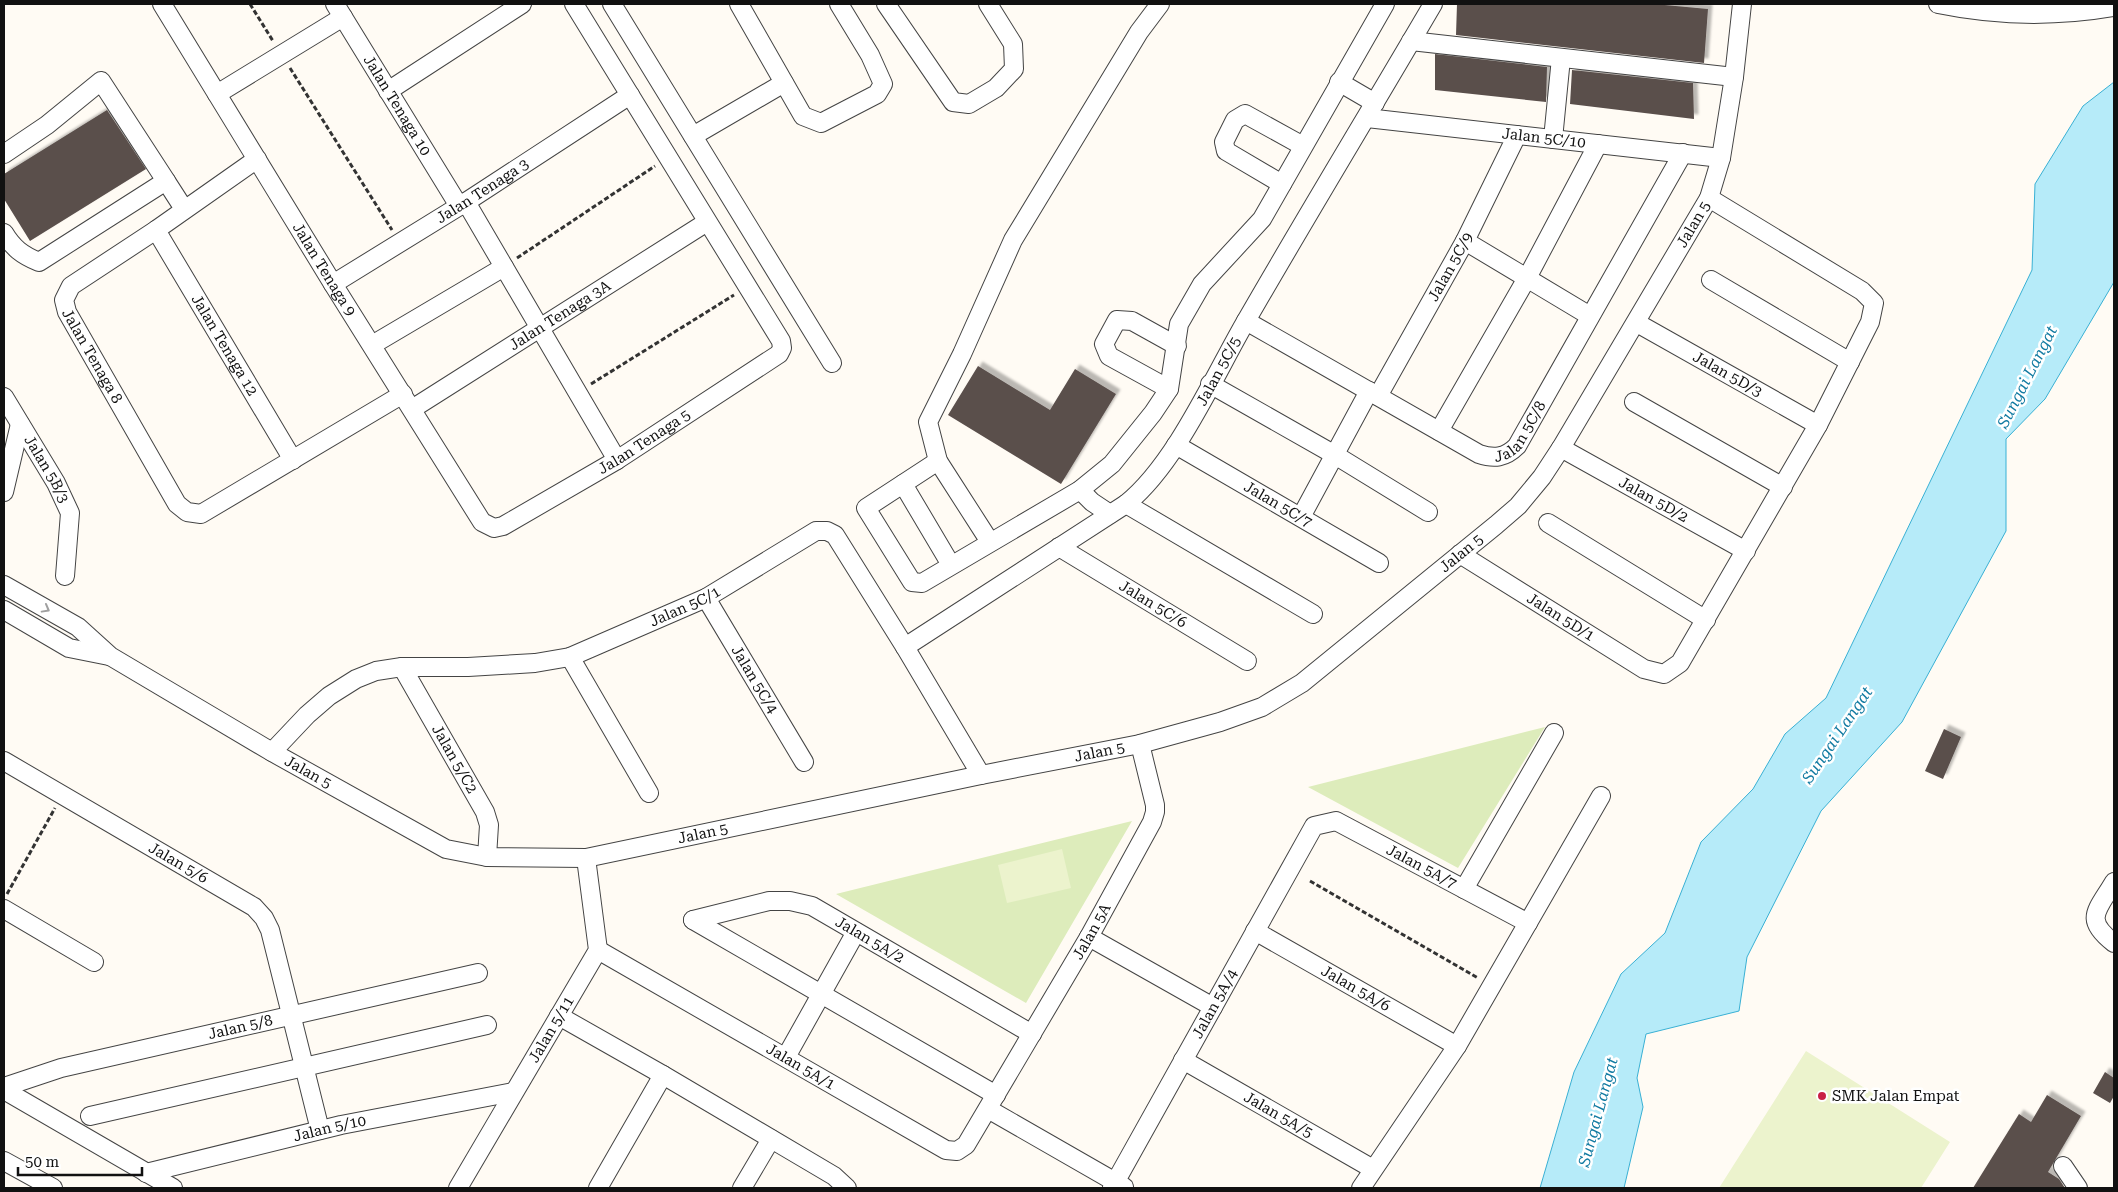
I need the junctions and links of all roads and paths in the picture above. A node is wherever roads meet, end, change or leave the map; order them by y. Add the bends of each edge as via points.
1 (162, 4) edge
2 (250, 4) edge
3 (522, 4) edge
4 (574, 4) edge
5 (612, 4) edge
6 (739, 4) edge
7 (839, 4) edge
8 (886, 4) edge
9 (988, 4) edge
10 (1160, 4) edge
11 (1385, 4) edge
12 (1432, 4) edge
13 (1742, 4) edge
14 (1938, 4) edge
15 (1996, 4) edge
16 (1973, 7) edge
17 (2114, 7) edge
18 (339, 10) edge
19 (2019, 14) junction
20 (1411, 41) junction
21 (282, 54) junction
22 (1561, 58) junction
23 (1734, 78) junction
24 (1339, 82) junction
25 (784, 83) junction
26 (388, 91) junction
27 (217, 94) junction
28 (630, 95) junction
29 (1371, 110) junction
30 (1517, 135) junction
31 (693, 136) junction
32 (1553, 139) junction
33 (1598, 144) junction
34 (1303, 146) junction
35 (1683, 153) junction
36 (4, 154) edge
37 (668, 157) junction
38 (1721, 158) junction
39 (257, 159) junction
40 (166, 181) junction
41 (1282, 184) junction
42 (1709, 198) junction
43 (463, 204) junction
44 (184, 209) junction
45 (708, 222) junction
46 (156, 230) junction
47 (4, 233) edge
48 (1465, 241) junction
49 (400, 243) junction
50 (504, 267) junction
51 (1527, 278) junction
52 (1711, 280) dead end
53 (333, 284) junction
54 (748, 287) junction
55 (1590, 316) junction
56 (1246, 321) junction
57 (1637, 322) junction
58 (541, 328) junction
59 (372, 345) junction
60 (1177, 346) junction
61 (1850, 362) junction
62 (832, 363) dead end
63 (1210, 384) junction
64 (1169, 389) junction
65 (578, 393) junction
66 (403, 394) junction
67 (1373, 394) junction
68 (4, 397) edge
69 (1634, 402) dead end
70 (412, 409) junction
71 (20, 424) junction
72 (1818, 425) junction
73 (1439, 431) junction
74 (1176, 445) junction
75 (1561, 448) junction
76 (1335, 455) junction
77 (294, 460) junction
78 (617, 460) junction
79 (938, 461) junction
80 (903, 484) junction
81 (1783, 487) junction
82 (4, 492) edge
83 (1086, 496) junction
84 (1126, 504) junction
85 (1428, 512) dead end
86 (1104, 517) junction
87 (1301, 517) junction
88 (1548, 523) dead end
89 (494, 528) joint
90 (990, 542) junction
91 (1059, 547) junction
92 (1746, 551) junction
93 (1460, 554) junction
94 (1379, 563) dead end
95 (951, 565) junction
96 (65, 576) dead end
97 (4, 585) edge
98 (706, 598) junction
99 (4, 610) edge
100 (1313, 614) dead end
101 (1706, 620) junction
102 (905, 647) junction
103 (110, 656) junction
104 (570, 657) junction
105 (1248, 661) dead end
106 (402, 667) junction
107 (1554, 733) dead end
108 (1140, 744) junction
109 (272, 752) junction
110 (4, 761) edge
111 (804, 762) dead end
112 (980, 775) junction
113 (649, 793) dead end
114 (62, 795) junction
115 (1601, 796) dead end
116 (1314, 826) joint
117 (487, 857) junction
118 (586, 858) junction
119 (1310, 881) dead end
120 (2114, 882) edge
121 (1464, 889) junction
122 (4, 899) edge
123 (4, 909) edge
124 (1528, 923) junction
125 (1255, 931) junction
126 (856, 932) junction
127 (1089, 937) junction
128 (2114, 943) edge
129 (598, 950) junction
130 (94, 962) dead end
131 (478, 973) dead end
132 (1484, 982) dead end
133 (821, 995) junction
134 (1213, 1007) junction
135 (291, 1015) junction
136 (559, 1016) junction
137 (486, 1025) dead end
138 (1032, 1034) junction
139 (1457, 1046) junction
140 (786, 1058) junction
141 (1183, 1060) junction
142 (304, 1067) junction
143 (663, 1074) junction
144 (4, 1088) edge
145 (513, 1092) junction
146 (992, 1102) junction
147 (90, 1116) dead end
148 (320, 1130) junction
149 (771, 1139) junction
150 (4, 1161) edge
151 (2064, 1166) dead end
152 (1373, 1169) junction
153 (146, 1173) junction
154 (1117, 1186) edge
155 (54, 1188) edge
156 (173, 1188) edge
157 (458, 1188) edge
158 (598, 1188) edge
159 (742, 1188) edge
160 (847, 1188) edge
161 (1361, 1188) edge
162 (2078, 1188) edge

1 - 27 street, Jalan Tenaga 9
2 - 21 path
3 - 26 street
4 - 28 street
5 - 31 street
6 - 25 street
7 - 25 street via 870,55 883,84 877,94 821,123 803,116
8 - 9 street via 953,102 969,104 996,88 1014,68 1013,44
10 - 79 street via 1139,32 1013,240 928,422
11 - 24 street
12 - 20 street, Jalan 5C/5
13 - 23 street, Jalan 5
14 - 16 street
15 - 19 street
16 - 19 street
17 - 19 street
18 - 21 street
18 - 26 street, Jalan Tenaga 10
20 - 22 street
20 - 29 street, Jalan 5C/5
21 - 27 street
21 - 49 path
22 - 23 street
22 - 32 street
23 - 38 street, Jalan 5
24 - 29 street
24 - 34 street
25 - 31 street
26 - 43 street, Jalan Tenaga 10
27 - 39 street, Jalan Tenaga 9
28 - 37 street
28 - 43 street, Jalan Tenaga 3
29 - 30 street, Jalan 5C/10
29 - 56 street, Jalan 5C/5
30 - 32 street, Jalan 5C/10
30 - 48 street, Jalan 5C/9
31 - 62 street
32 - 33 street, Jalan 5C/10
33 - 35 street, Jalan 5C/10
33 - 51 street
34 - 41 street
34 - 41 street via 1244,114 1235,120 1224,142 1226,151
35 - 38 street, Jalan 5C/10
35 - 55 street, Jalan 5C/8
36 - 40 street via 102,81
37 - 45 street
37 - 50 path
38 - 42 street, Jalan 5
39 - 44 street, Jalan Tenaga 8
39 - 53 street, Jalan Tenaga 9
40 - 44 street
40 - 47 street via 39,262 21,255
41 - 60 street via 1262,219 1202,284 1179,324
42 - 57 street, Jalan 5
42 - 61 street via 1862,291 1874,303 1870,322
43 - 49 street, Jalan Tenaga 3
43 - 50 street, Jalan Tenaga 10
44 - 46 street, Jalan Tenaga 8
45 - 54 street
45 - 58 street, Jalan Tenaga 3A
46 - 77 street, Jalan Tenaga 12
46 - 77 street, Jalan Tenaga 8 via 71,286 64,300 67,312 177,504 187,512 201,514
48 - 51 street
48 - 67 street, Jalan 5C/9
49 - 53 street, Jalan Tenaga 3
50 - 58 street, Jalan Tenaga 10
50 - 59 street
51 - 55 street
51 - 73 street
52 - 61 street
53 - 59 street, Jalan Tenaga 9
54 - 65 path
54 - 78 street, Jalan Tenaga 5 via 781,341 779,354
55 - 73 street, Jalan 5C/8 via 1510,454 1490,457 1479,454
56 - 63 street, Jalan 5C/5
56 - 67 street, Jalan 5C/8
57 - 72 street, Jalan 5D/3
57 - 75 street, Jalan 5
58 - 65 street, Jalan Tenaga 10
58 - 70 street, Jalan Tenaga 3A
59 - 66 street, Jalan Tenaga 9
60 - 64 street
60 - 64 street via 1132,322 1117,320 1104,344 1109,356
61 - 72 street
63 - 74 street, Jalan 5C/5
63 - 76 street
64 - 83 street via 1154,413
65 - 78 street, Jalan Tenaga 10
66 - 70 street, Jalan Tenaga 9
66 - 77 street
67 - 73 street, Jalan 5C/8
67 - 76 street, Jalan 5C/9
68 - 71 street, Jalan 5B/3
69 - 81 street
70 - 89 street, Jalan Tenaga 9 via 482,522
71 - 82 street
71 - 96 street, Jalan 5B/3 via 70,513
72 - 81 street
74 - 84 street, Jalan 5C/5
74 - 87 street, Jalan 5C/7
75 - 92 street, Jalan 5D/2
75 - 93 street, Jalan 5 via 1518,506
76 - 85 street
76 - 87 street, Jalan 5C/9
78 - 89 street, Jalan Tenaga 5 via 503,526
79 - 80 street
79 - 90 street
80 - 95 street
80 - 95 street via 866,508 912,582 922,583
81 - 92 street
83 - 86 street
83 - 90 street
84 - 86 street, Jalan 5C/5
84 - 100 street
86 - 91 street, Jalan 5C/5
87 - 94 street, Jalan 5C/7
88 - 101 street
90 - 95 street
91 - 102 street, Jalan 5C/5
91 - 105 street, Jalan 5C/6
92 - 101 street
93 - 101 street, Jalan 5D/1 via 1644,669 1664,674 1680,663
93 - 108 street, Jalan 5 via 1302,683 1262,707
97 -> 103 street, Jalan 5 via 78,627
98 - 102 street, Jalan 5C/1 via 816,531 827,531 835,535
98 - 104 street, Jalan 5C/1
98 - 111 street, Jalan 5C/4
99 - 103 street, Jalan 5 via 69,648
102 - 112 street, Jalan 5C/1
103 - 109 street, Jalan 5
104 - 106 street, Jalan 5C/1 via 535,663 468,667
104 - 113 street
106 - 109 street, Jalan 5C/1 via 356,679 328,696
106 - 117 street, Jalan 5/C2 via 485,812 489,825
107 - 121 street
108 - 112 street, Jalan 5
108 - 127 street, Jalan 5A via 1155,812
109 - 117 street, Jalan 5 via 446,849
110 - 114 street, Jalan 5/6
112 - 118 street, Jalan 5
114 - 122 path
114 - 135 street, Jalan 5/6 via 254,907 270,930
115 - 124 street
116 - 121 street, Jalan 5A/7 via 1336,821
116 - 125 street, Jalan 5A/4
117 - 118 street, Jalan 5
118 - 129 street
119 - 132 path
120 - 128 street via 2096,912 2095,924
121 - 124 street, Jalan 5A/7
123 - 130 street
124 - 139 street
125 - 134 street, Jalan 5A/4
125 - 139 street, Jalan 5A/6
126 - 133 street
126 - 133 street, Jalan 5A/2 via 812,906 790,901 769,901 693,920
126 - 138 street, Jalan 5A/2
127 - 134 street
127 - 138 street, Jalan 5A
129 - 136 street, Jalan 5/11
129 - 140 street, Jalan 5A/1
131 - 135 street, Jalan 5/8
133 - 140 street
133 - 146 street
134 - 141 street, Jalan 5A/4
135 - 142 street, Jalan 5/6
135 - 144 street, Jalan 5/8 via 60,1068
136 - 143 street
136 - 145 street, Jalan 5/11
137 - 142 street
138 - 146 street, Jalan 5A
139 - 152 street
140 - 146 street, Jalan 5A/1 via 946,1150 957,1151 966,1145
141 - 152 street, Jalan 5A/5
141 - 154 street, Jalan 5A/4
142 - 147 street
142 - 148 street, Jalan 5/6
143 - 149 street
143 - 158 street
144 - 153 street
145 - 148 street, Jalan 5/10
145 - 157 street, Jalan 5/11
146 - 154 street
148 - 153 street, Jalan 5/10
149 - 159 street
149 - 160 street via 834,1176
150 - 155 street
151 - 162 street
152 - 161 street
153 - 156 street

